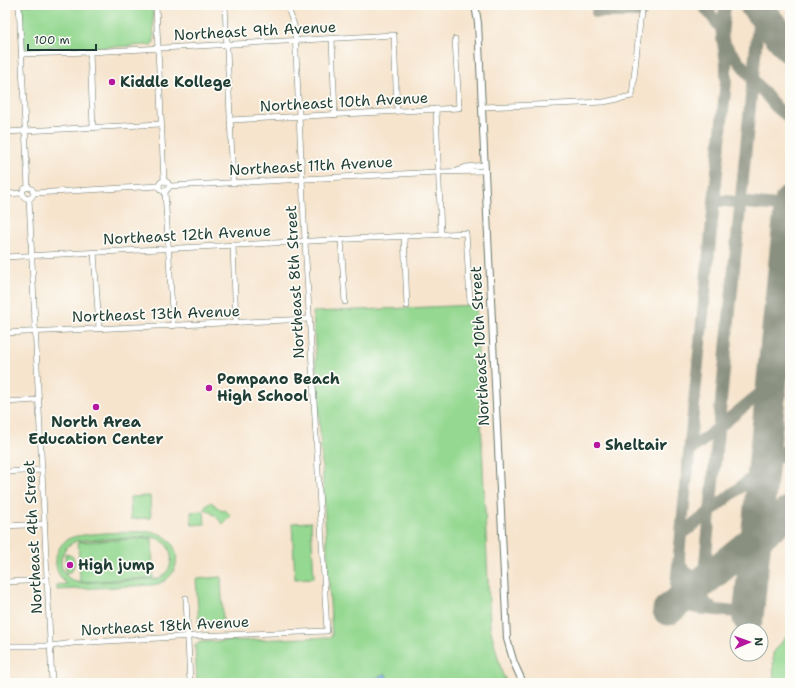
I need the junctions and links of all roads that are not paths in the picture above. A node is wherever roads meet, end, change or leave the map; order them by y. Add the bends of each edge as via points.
1 (19, 5) edge
2 (156, 5) edge
3 (225, 5) edge
4 (287, 5) edge
5 (475, 5) edge
6 (641, 12) dead end
7 (332, 38) junction
8 (456, 39) dead end
9 (296, 40) junction
10 (227, 44) junction
11 (158, 48) junction
12 (90, 52) junction
13 (22, 54) junction
14 (482, 107) junction
15 (436, 109) junction
16 (397, 111) junction
17 (335, 115) junction
18 (298, 117) junction
19 (230, 120) junction
20 (161, 124) junction
21 (93, 128) junction
22 (26, 131) junction
23 (5, 132) edge
24 (484, 168) junction
25 (438, 172) junction
26 (301, 179) junction
27 (164, 181) junction
28 (233, 182) junction
29 (159, 186) junction
30 (170, 186) junction
31 (28, 187) junction
32 (165, 191) junction
33 (23, 193) junction
34 (34, 193) junction
35 (5, 194) edge
36 (29, 198) junction
37 (441, 234) junction
38 (404, 236) junction
39 (341, 239) junction
40 (305, 241) junction
41 (233, 245) junction
42 (168, 248) junction
43 (94, 252) junction
44 (31, 255) junction
45 (5, 257) edge
46 (345, 302) dead end
47 (470, 302) dead end
48 (407, 306) dead end
49 (309, 319) junction
50 (236, 323) junction
51 (173, 326) junction
52 (99, 328) junction
53 (35, 332) junction
54 (5, 333) edge
55 (38, 400) junction
56 (5, 402) edge
57 (42, 470) junction
58 (5, 472) edge
59 (45, 524) junction
60 (5, 526) edge
61 (47, 580) junction
62 (5, 582) edge
63 (186, 598) dead end
64 (327, 631) joint
65 (188, 636) junction
66 (5, 646) edge
67 (50, 646) junction
68 (52, 683) edge
69 (190, 683) edge
70 (524, 683) edge

1 - 13 street
2 - 11 street
3 - 10 street
4 - 9 street, Northeast 8th Street
5 - 14 street, Northeast 10th Street
6 - 14 street via 632,96 604,102
7 - 9 street, Northeast 9th Avenue
7 - 16 street, Northeast 9th Avenue via 394,35
7 - 17 street
8 - 15 street, Northeast 10th Avenue via 459,108
9 - 10 street, Northeast 9th Avenue
9 - 18 street, Northeast 8th Street
10 - 11 street, Northeast 9th Avenue
10 - 19 street
11 - 12 street, Northeast 9th Avenue
11 - 20 street
12 - 13 street, Northeast 9th Avenue
12 - 21 street
13 - 22 street
14 - 24 street, Northeast 10th Street
15 - 16 street, Northeast 10th Avenue
15 - 25 street
16 - 17 street, Northeast 10th Avenue
17 - 18 street, Northeast 10th Avenue
18 - 19 street, Northeast 10th Avenue
18 - 26 street, Northeast 8th Street
19 - 28 street
20 - 21 street
20 - 27 street
21 - 22 street
22 - 23 street
22 - 31 street
24 - 25 street, Northeast 11th Avenue via 466,167 455,172
24 - 70 street, Northeast 10th Street via 507,640
25 - 26 street, Northeast 11th Avenue
25 - 37 street
26 - 28 street, Northeast 11th Avenue
26 - 40 street, Northeast 8th Street
27 - 29 street
27 - 30 street
28 - 30 street, Northeast 11th Avenue
29 - 32 street
29 - 34 street
30 - 32 street
31 - 33 street
31 - 34 street
32 - 42 street
33 - 35 street
33 - 36 street via 25,198
34 - 36 street
36 - 44 street, Northeast 4th Street
37 - 38 street, Northeast 12th Avenue
37 - 47 street, Northeast 12th Avenue via 466,233
38 - 39 street, Northeast 12th Avenue
38 - 48 street
39 - 40 street, Northeast 12th Avenue
39 - 46 street
40 - 41 street, Northeast 12th Avenue
40 - 49 street, Northeast 8th Street
41 - 42 street, Northeast 12th Avenue
41 - 50 street
42 - 43 street, Northeast 12th Avenue
42 - 51 street
43 - 44 street, Northeast 12th Avenue
43 - 52 street
44 - 45 street, Northeast 12th Avenue
44 - 53 street, Northeast 4th Street
49 - 50 street, Northeast 13th Avenue
49 - 64 street, Northeast 8th Street
50 - 51 street, Northeast 13th Avenue
51 - 52 street, Northeast 13th Avenue
52 - 53 street, Northeast 13th Avenue
53 - 54 street, Northeast 13th Avenue
53 - 55 street, Northeast 4th Street
55 - 56 street
55 - 57 street, Northeast 4th Street
57 - 58 street
57 - 59 street, Northeast 4th Street
59 - 60 street
59 - 61 street, Northeast 4th Street
61 - 62 street
61 - 67 street, Northeast 4th Street
63 - 65 street
64 - 65 street, Northeast 18th Avenue
65 - 67 street, Northeast 18th Avenue
65 - 69 street
66 - 67 street, Northeast 18th Avenue
67 - 68 street, Northeast 4th Street

